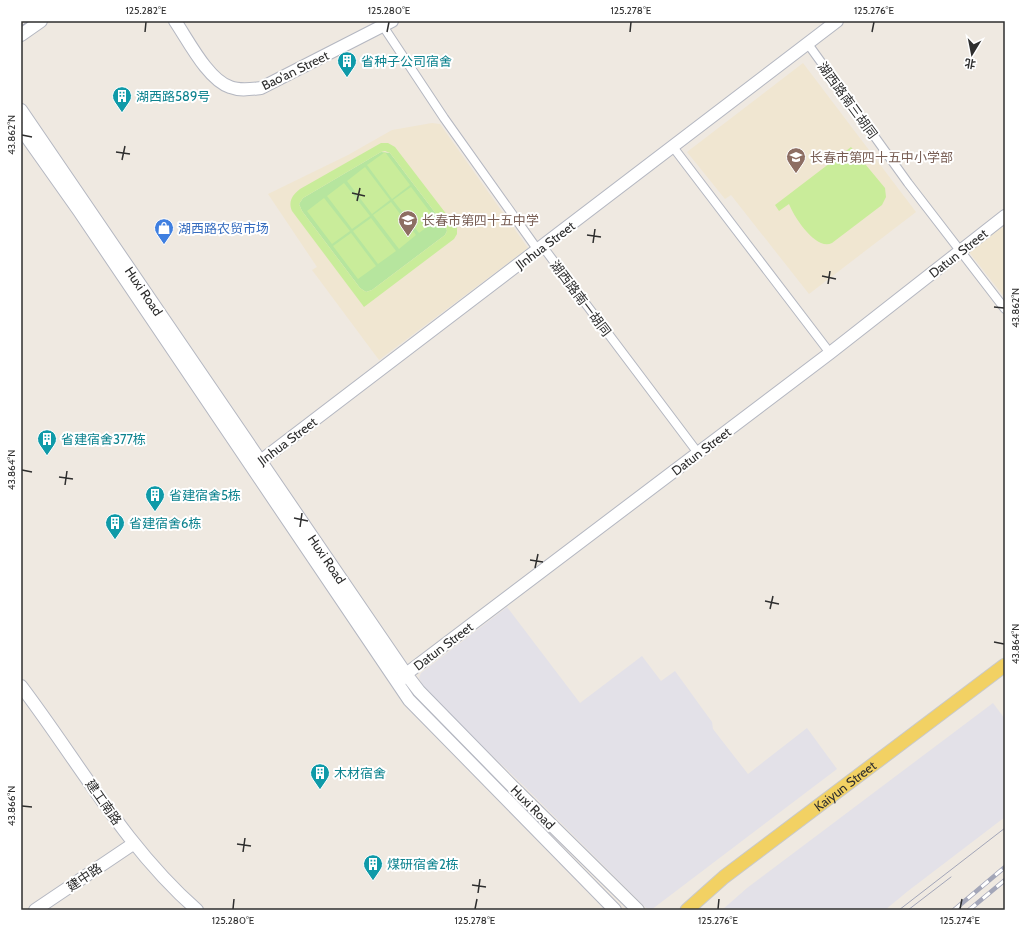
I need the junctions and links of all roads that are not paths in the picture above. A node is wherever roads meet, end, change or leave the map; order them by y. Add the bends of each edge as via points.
1 (41, 21) edge
2 (175, 21) edge
3 (837, 21) edge
4 (387, 23) edge
5 (21, 35) edge
6 (808, 44) junction
7 (21, 110) edge
8 (21, 130) edge
9 (673, 147) junction
10 (1005, 216) edge
11 (541, 249) junction
12 (961, 251) junction
13 (1005, 309) edge
14 (830, 353) junction
15 (698, 453) junction
16 (256, 465) junction
17 (1005, 665) edge
18 (406, 674) junction
19 (398, 684) junction
20 (21, 686) edge
21 (133, 844) junction
22 (35, 910) edge
23 (197, 910) edge
24 (616, 910) edge
25 (638, 910) edge
26 (687, 910) edge

1 - 5 street
2 - 4 street, Bao'an Street via 214,78 229,87 244,90 261,88
3 - 6 street, JInhua Street
4 - 11 street, 湖西路南一胡同 via 444,118 530,240
6 - 9 street, JInhua Street
6 - 12 street, 湖西路南三胡同 via 908,183
7 - 16 street, Huxi Road
8 - 16 street, Huxi Road
9 - 11 street, JInhua Street
9 - 14 street
10 - 12 street, Datun Street
11 - 15 street, 湖西路南一胡同 via 546,251
11 - 16 street, JInhua Street
12 - 13 street, 湖西路南三胡同
12 - 14 street, Datun Street
14 - 15 street, Datun Street
15 - 18 street, Datun Street
16 - 18 street, Huxi Road
16 - 19 street, Huxi Road
17 - 26 main road, Kaiyun Street via 724,877
18 - 19 street, Datun Street
18 - 25 street, Huxi Road via 419,691 512,787
19 - 24 street, Huxi Road via 409,700
20 - 21 street, 建工南路
21 - 22 street, 建中路
21 - 23 street, 建工南路 via 155,870

